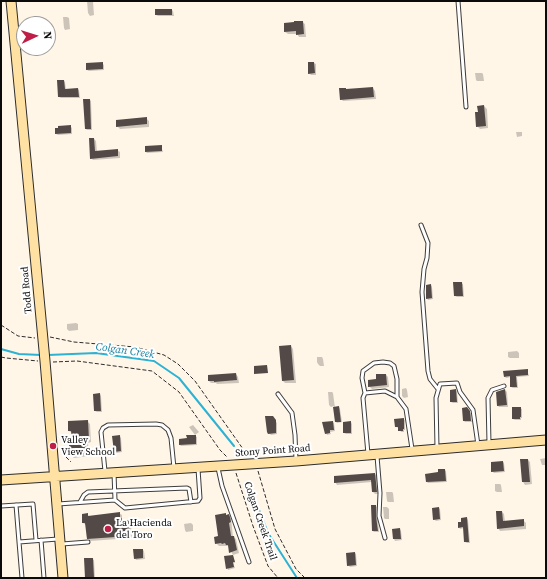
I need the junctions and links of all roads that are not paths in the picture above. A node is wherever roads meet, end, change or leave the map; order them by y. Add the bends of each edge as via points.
1 (11, 1) edge
2 (458, 1) edge
3 (466, 107) dead end
4 (421, 225) dead end
5 (504, 386) dead end
6 (438, 389) junction
7 (364, 393) junction
8 (278, 394) dead end
9 (397, 397) junction
10 (546, 440) edge
11 (489, 445) junction
12 (478, 446) junction
13 (437, 449) junction
14 (412, 452) junction
15 (373, 455) junction
16 (296, 461) junction
17 (218, 466) junction
18 (198, 467) junction
19 (174, 468) junction
20 (109, 472) junction
21 (55, 476) junction
22 (1, 480) edge
23 (115, 492) junction
24 (115, 500) junction
25 (80, 502) junction
26 (191, 502) junction
27 (57, 504) junction
28 (16, 505) junction
29 (1, 506) edge
30 (385, 538) dead end
31 (36, 540) junction
32 (41, 540) junction
33 (60, 541) junction
34 (19, 542) junction
35 (88, 542) dead end
36 (249, 562) dead end
37 (22, 578) edge
38 (44, 578) edge
39 (63, 578) edge

1 - 21 main road, Todd Road
2 - 3 lane
4 - 6 lane via 428,243 422,292 428,371 430,379
5 - 11 lane via 492,390 488,398
6 - 12 lane via 440,384 457,383 460,392 473,410
6 - 13 lane
7 - 9 lane via 385,391
7 - 9 lane via 363,371 374,363 383,362 394,366
7 - 15 lane
8 - 16 lane via 292,413
9 - 14 lane via 406,409
10 - 11 main road, Stony Point Road
11 - 12 main road, Stony Point Road
12 - 13 main road, Stony Point Road
13 - 14 main road, Stony Point Road
14 - 15 main road, Stony Point Road
15 - 16 main road, Stony Point Road
15 - 30 lane
16 - 17 main road, Stony Point Road
17 - 18 main road, Stony Point Road
17 - 36 lane via 222,486
18 - 19 main road, Stony Point Road
18 - 26 lane via 200,498
19 - 20 main road, Stony Point Road
19 - 20 lane via 171,438 168,430 162,425 108,425 101,432
20 - 21 main road, Stony Point Road
20 - 23 lane
21 - 22 main road, Stony Point Road
21 - 27 main road, Todd Road
23 - 24 lane
23 - 25 lane via 88,492
23 - 26 lane via 187,488
24 - 25 lane
24 - 26 lane via 125,508
25 - 27 lane
27 - 33 main road, Todd Road
28 - 29 lane
28 - 31 lane via 33,504
28 - 34 lane
31 - 32 lane
31 - 34 lane
32 - 33 lane
32 - 38 lane
33 - 35 lane
33 - 39 main road, Todd Road
34 - 37 lane

